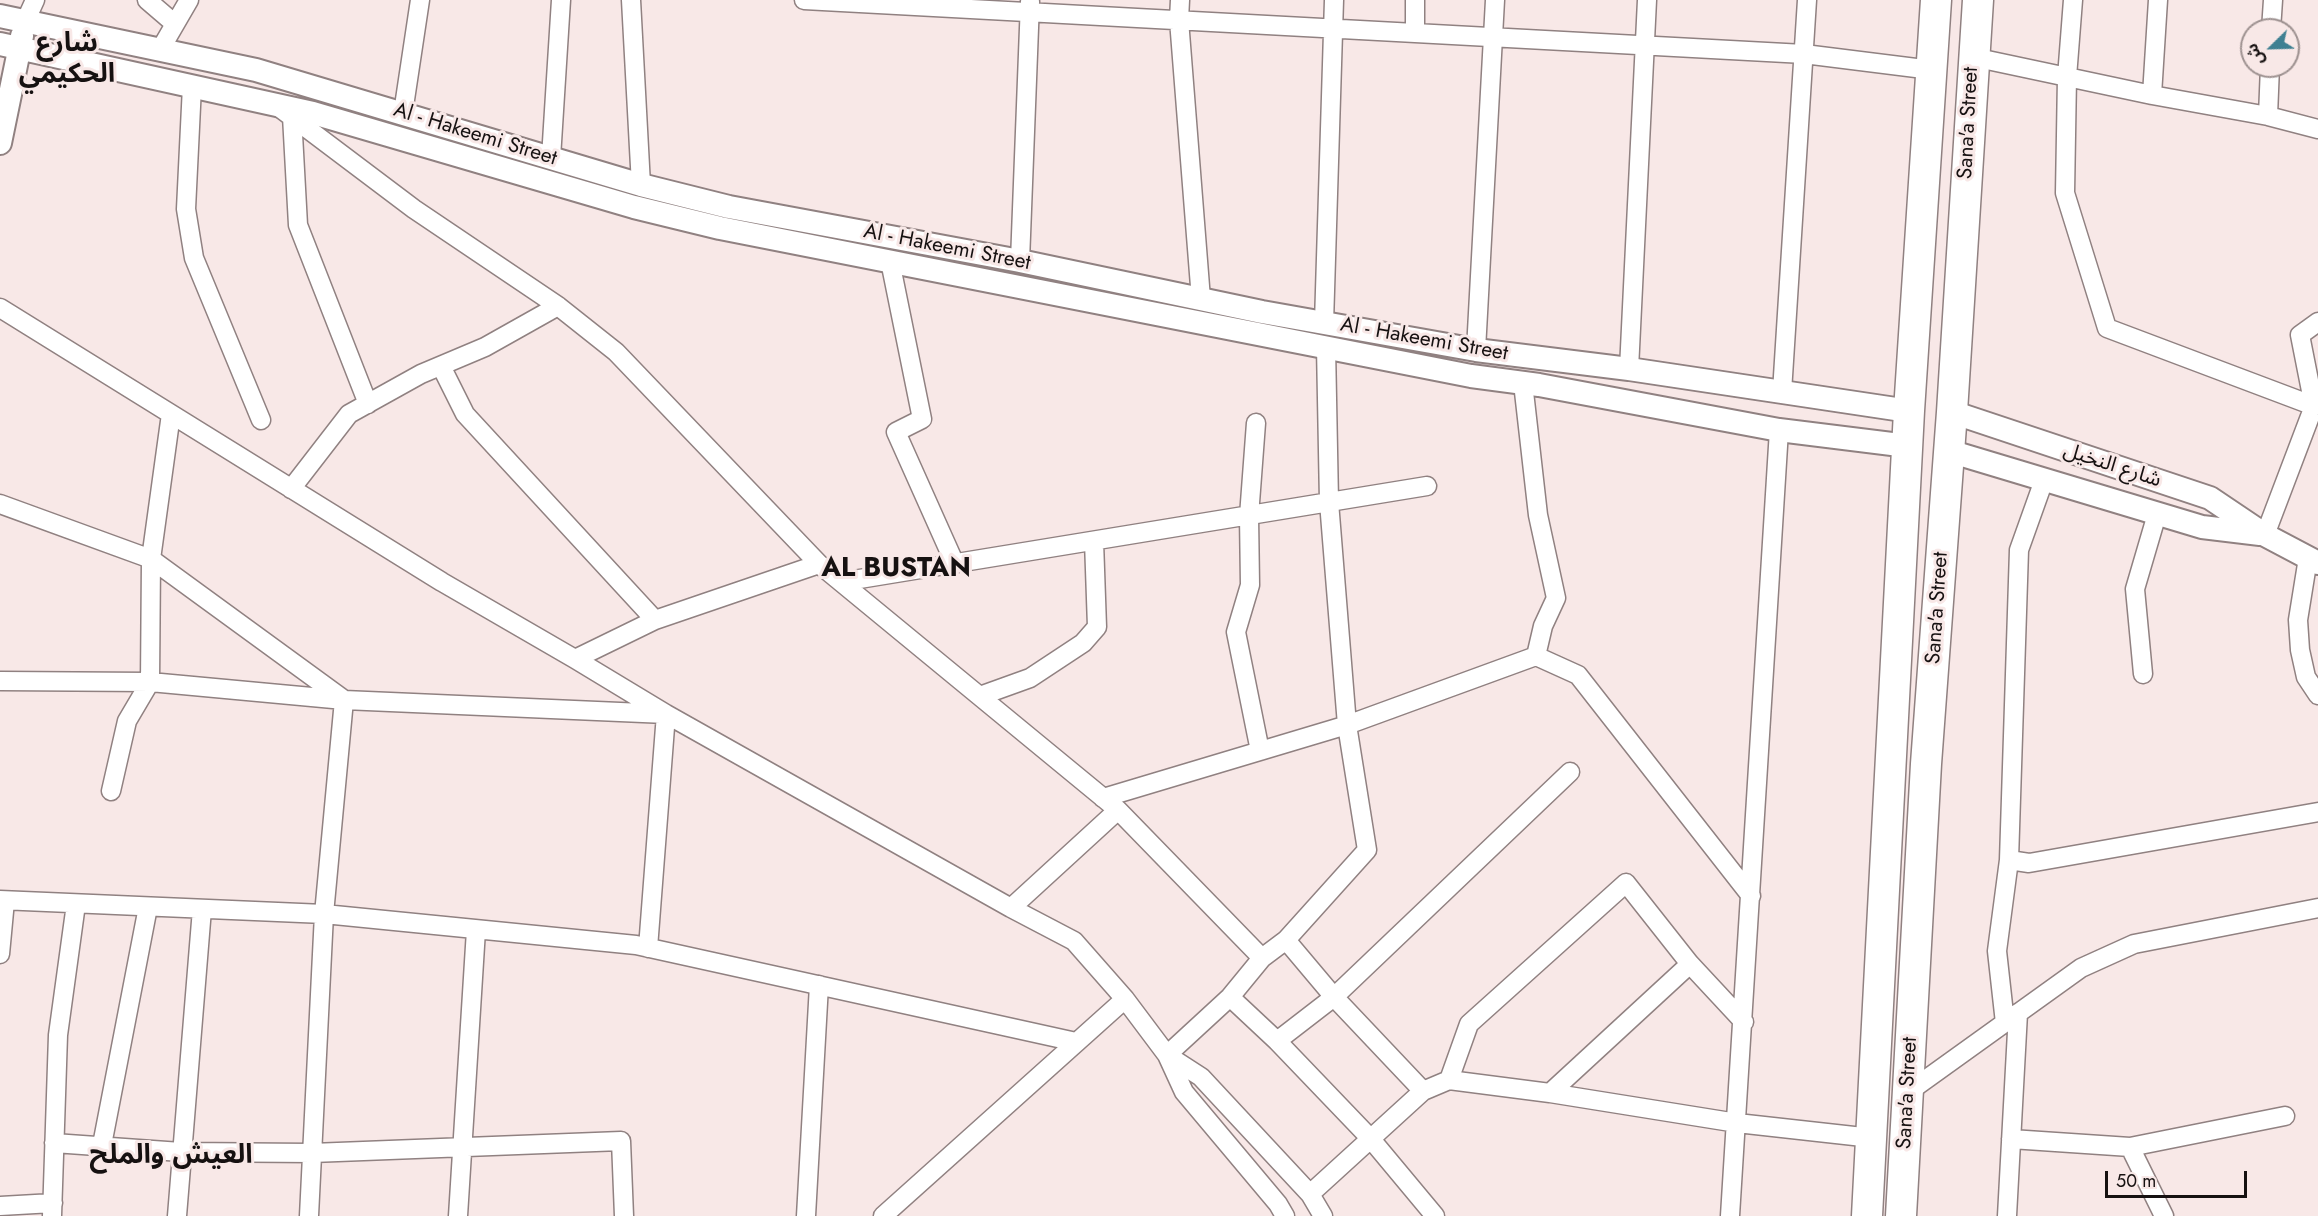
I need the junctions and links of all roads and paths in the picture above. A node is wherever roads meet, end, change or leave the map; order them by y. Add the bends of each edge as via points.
1 (34, 0) edge
2 (147, 0) edge
3 (189, 0) edge
4 (420, 0) edge
5 (561, 0) edge
6 (631, 0) edge
7 (805, 0) edge
8 (1180, 0) edge
9 (1334, 0) edge
10 (1415, 0) edge
11 (1495, 0) edge
12 (1647, 0) edge
13 (1807, 0) edge
14 (1936, 0) edge
15 (1978, 0) edge
16 (2073, 0) edge
17 (2158, 0) edge
18 (2272, 0) edge
19 (880, 2) edge
20 (1030, 6) edge
21 (0, 16) edge
22 (2271, 18) edge
23 (1179, 20) junction
24 (25, 22) junction
25 (175, 24) junction
26 (1333, 28) junction
27 (1415, 33) junction
28 (1493, 37) junction
29 (1645, 45) junction
30 (10, 46) edge
31 (160, 50) junction
32 (1804, 54) junction
33 (1973, 57) junction
34 (1932, 70) junction
35 (2067, 77) junction
36 (2270, 78) edge
37 (192, 86) junction
38 (2152, 95) junction
39 (285, 111) junction
40 (403, 113) junction
41 (2268, 116) junction
42 (2318, 129) edge
43 (0, 143) edge
44 (550, 158) junction
45 (641, 185) junction
46 (890, 261) junction
47 (1020, 261) junction
48 (1201, 299) junction
49 (558, 306) junction
50 (0, 308) edge
51 (2318, 322) edge
52 (1323, 323) junction
53 (1326, 347) junction
54 (1476, 350) junction
55 (441, 366) junction
56 (1629, 369) junction
57 (1523, 383) junction
58 (1782, 392) junction
59 (368, 404) junction
60 (2316, 406) edge
61 (1909, 411) junction
62 (1952, 412) junction
63 (171, 414) junction
64 (261, 420) dead end
65 (1256, 423) dead end
66 (1779, 430) junction
67 (1908, 446) junction
68 (1949, 451) junction
69 (2044, 480) junction
70 (1427, 486) dead end
71 (291, 489) junction
72 (1329, 502) junction
73 (0, 504) edge
74 (2157, 514) junction
75 (1249, 516) junction
76 (2265, 535) junction
77 (1095, 541) junction
78 (150, 559) junction
79 (2313, 560) edge
80 (819, 564) junction
81 (955, 564) junction
82 (841, 582) junction
83 (655, 620) junction
84 (1536, 656) junction
85 (575, 659) junction
86 (2143, 675) dead end
87 (0, 681) edge
88 (150, 682) junction
89 (1895, 688) junction
90 (1932, 693) junction
91 (2318, 695) edge
92 (980, 696) junction
93 (344, 700) junction
94 (666, 714) junction
95 (1347, 725) junction
96 (1260, 751) junction
97 (1892, 756) junction
98 (1926, 764) junction
99 (1570, 772) dead end
100 (111, 790) dead end
101 (1102, 798) junction
102 (1118, 810) junction
103 (2318, 812) edge
104 (2008, 860) junction
105 (1751, 896) junction
106 (2, 900) edge
107 (76, 904) junction
108 (148, 907) junction
109 (1011, 908) junction
110 (2318, 908) edge
111 (202, 909) junction
112 (324, 914) junction
113 (476, 930) junction
114 (1286, 940) junction
115 (648, 948) junction
116 (0, 954) edge
117 (1262, 958) junction
118 (1690, 964) junction
119 (819, 985) junction
120 (1230, 997) junction
121 (1334, 997) junction
122 (1125, 999) junction
123 (2011, 1018) junction
124 (1744, 1022) junction
125 (1276, 1041) junction
126 (1076, 1042) junction
127 (1167, 1055) junction
128 (1449, 1080) junction
129 (1423, 1091) junction
130 (1550, 1093) junction
131 (1907, 1093) junction
132 (2285, 1116) dead end
133 (1737, 1123) junction
134 (1370, 1138) junction
135 (1872, 1138) junction
136 (2011, 1139) junction
137 (54, 1143) junction
138 (102, 1145) junction
139 (462, 1147) junction
140 (2130, 1147) junction
141 (181, 1152) junction
142 (312, 1153) junction
143 (1310, 1194) junction
144 (0, 1206) edge
145 (52, 1210) edge
146 (177, 1216) edge
147 (309, 1216) edge
148 (458, 1216) edge
149 (624, 1216) edge
150 (806, 1216) edge
151 (883, 1216) edge
152 (1285, 1216) edge
153 (1323, 1216) edge
154 (1435, 1216) edge
155 (1730, 1216) edge
156 (1867, 1216) edge
157 (1901, 1216) edge
158 (2007, 1216) edge
159 (2164, 1216) edge

1 - 24 street
2 - 25 street
3 - 25 street
4 - 40 street
5 - 44 street
6 - 45 street
7 - 19 street
8 - 23 street
9 - 26 street
10 - 27 street
11 - 28 street
12 - 29 street
13 - 32 street
14 - 34 highway, Sana'a Street
15 - 33 highway, Sana'a Street
16 - 35 street
17 - 38 street
18 - 22 street
19 - 20 street
20 - 23 street
20 - 47 street
21 - 24 street, Al - Hakeemi Street
23 - 26 street
23 - 48 street
24 - 30 street
24 - 31 street, Al - Hakeemi Street
25 - 31 street
26 - 27 street
26 - 52 street
27 - 28 street
28 - 29 street
28 - 54 street
29 - 32 street
29 - 56 street
30 - 37 street, Al - Hakeemi Street
30 - 43 street
31 - 40 street, Al - Hakeemi Street via 256,70
32 - 34 street
32 - 58 street
33 - 35 street
33 - 62 highway, Sana'a Street
34 - 61 highway, Sana'a Street
35 - 38 street
35 - 60 street via 2065,193 2107,328
36 - 41 street
37 - 39 street, Al - Hakeemi Street
37 - 64 street via 186,208 194,258
38 - 41 street
39 - 46 street, Al - Hakeemi Street via 313,113 634,207
39 - 49 street via 414,209
39 - 59 street via 298,225
40 - 44 street, Al - Hakeemi Street
41 - 42 street
44 - 45 street, Al - Hakeemi Street
45 - 47 street, Al - Hakeemi Street via 729,207
46 - 53 street, Al - Hakeemi Street
46 - 81 street via 922,419 896,432
47 - 48 street, Al - Hakeemi Street
48 - 52 street, Al - Hakeemi Street
49 - 55 street
49 - 80 street via 616,352
50 - 63 street
51 - 60 street via 2300,335
52 - 54 street, Al - Hakeemi Street
53 - 57 street, Al - Hakeemi Street
53 - 72 street
54 - 56 street, Al - Hakeemi Street
55 - 59 street
55 - 83 street via 465,414
56 - 58 street, Al - Hakeemi Street
57 - 66 street, Al - Hakeemi Street
57 - 84 street via 1538,515 1556,598 1543,626
58 - 61 street, Al - Hakeemi Street
59 - 71 street via 349,414
60 - 76 street
61 - 67 highway, Sana'a Street
62 - 68 highway, Sana'a Street
62 - 76 street, شارع النخيل via 2210,498
63 - 71 street
63 - 78 street
65 - 75 street
66 - 67 street, Al - Hakeemi Street
66 - 105 street
67 - 89 highway, Sana'a Street
68 - 69 street, شارع النخيل
68 - 90 highway, Sana'a Street
69 - 74 street, شارع النخيل
69 - 104 street via 2019,550
70 - 72 street
71 - 85 street
72 - 75 street
72 - 95 street
73 - 78 street
74 - 76 street, شارع النخيل via 2202,527
74 - 86 street via 2135,589
75 - 77 street
75 - 96 street via 1250,585 1236,632
76 - 79 street, شارع النخيل
77 - 81 street
77 - 92 street via 1097,627 1083,643 1030,678
78 - 88 street
78 - 93 street
79 - 91 street via 2298,620 2306,676
80 - 82 street
80 - 83 street
81 - 82 street
82 - 92 street
83 - 85 street
84 - 95 street
84 - 105 street via 1578,675
85 - 94 street
87 - 88 street
88 - 93 street
88 - 100 street via 128,721
89 - 90 highway via 1904,701 1919,704
89 - 97 highway, Sana'a Street
90 - 98 highway, Sana'a Street
92 - 101 street
93 - 94 street
93 - 112 street
94 - 109 street
94 - 115 street
95 - 96 street
95 - 114 street via 1367,850
96 - 101 street
97 - 98 highway via 1908,748 1920,753
97 - 135 highway, Sana'a Street
98 - 131 highway, Sana'a Street
99 - 121 street
101 - 102 street
102 - 109 street
102 - 117 street
103 - 104 street via 2029,862
104 - 123 street via 1997,951
105 - 124 street
106 - 107 street
106 - 116 street
107 - 108 street
107 - 137 street via 58,1035
108 - 111 street
108 - 138 street
109 - 122 street via 1074,941
110 - 123 street via 2134,944 2080,968
111 - 112 street
111 - 141 street
112 - 113 street
112 - 142 street
113 - 115 street
113 - 139 street
114 - 117 street
114 - 121 street
115 - 119 street
117 - 120 street
118 - 124 street
118 - 128 street via 1626,883 1469,1024
118 - 130 street
119 - 126 street
119 - 150 street
120 - 125 street
120 - 127 street
121 - 125 street
121 - 129 street
122 - 126 street
122 - 127 street
123 - 131 street
123 - 136 street
124 - 133 street
125 - 134 street
126 - 151 street
127 - 143 street via 1201,1077
127 - 152 street via 1184,1092
128 - 129 street
128 - 130 street
129 - 134 street
130 - 133 street
131 - 157 highway, Sana'a Street
132 - 140 street
133 - 135 street
133 - 155 street
134 - 143 street
134 - 154 street
135 - 156 highway, Sana'a Street
136 - 140 street
136 - 158 street
137 - 138 street
137 - 145 street
138 - 141 street
139 - 142 street
139 - 148 street
139 - 149 street via 621,1141
140 - 159 street
141 - 142 street
141 - 146 street
142 - 147 street
143 - 153 street
144 - 145 street

